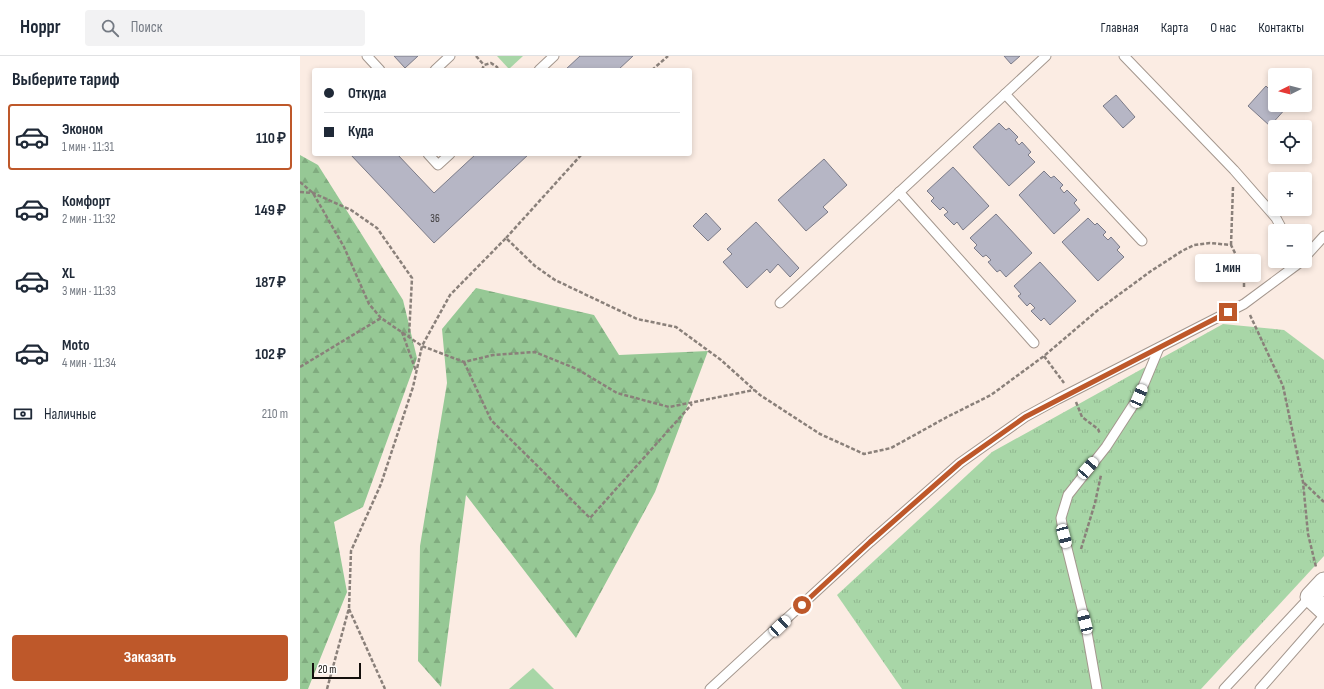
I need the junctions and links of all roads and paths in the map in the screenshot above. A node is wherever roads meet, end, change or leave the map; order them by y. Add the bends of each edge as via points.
1 (367, 56) edge
2 (450, 56) edge
3 (476, 56) edge
4 (554, 56) edge
5 (668, 56) edge
6 (1046, 56) edge
7 (1124, 56) edge
8 (484, 65) junction
9 (378, 68) edge
10 (437, 68) edge
11 (483, 68) edge
12 (497, 68) edge
13 (541, 68) edge
14 (654, 68) edge
15 (1005, 94) junction
16 (430, 156) edge
17 (448, 156) edge
18 (580, 156) edge
19 (1234, 170) junction
20 (300, 182) edge
21 (300, 192) edge
22 (899, 192) junction
23 (313, 193) junction
24 (1279, 224) edge
25 (1324, 236) edge
26 (506, 238) junction
27 (1142, 241) dead end
28 (1232, 245) junction
29 (1312, 249) edge
30 (1291, 268) edge
31 (780, 303) dead end
32 (1244, 304) junction
33 (381, 318) junction
34 (402, 332) junction
35 (409, 337) junction
36 (1034, 343) dead end
37 (422, 346) junction
38 (1159, 348) junction
39 (464, 362) junction
40 (300, 367) edge
41 (416, 372) junction
42 (754, 390) junction
43 (692, 404) junction
44 (1106, 447) junction
45 (1304, 482) junction
46 (1324, 502) edge
47 (1074, 574) junction
48 (1318, 588) edge
49 (348, 608) junction
50 (1324, 610) edge
51 (1324, 616) edge
52 (327, 689) edge
53 (385, 689) edge
54 (710, 689) edge
55 (1097, 689) edge
56 (1224, 689) edge
57 (1260, 689) edge

1 - 9 lane
2 - 10 lane
3 - 8 path
4 - 13 lane
5 - 14 path
6 - 15 lane
7 - 19 lane
8 - 11 path
8 - 12 path via 491,63
15 - 22 lane
15 - 27 lane
16 - 17 lane via 438,165
18 - 26 path
19 - 24 lane
19 - 28 path
20 - 23 path
21 - 23 path
22 - 31 lane
22 - 36 lane
23 - 33 path via 344,247 369,304
23 - 35 path via 351,210 377,228 412,278
25 - 29 lane
26 - 37 path via 450,295
26 - 42 path via 535,266 555,280 636,319 676,327 721,360
28 - 32 path via 1244,271
28 - 42 path via 1210,243 1194,245 1182,251 1098,310 1044,356 991,395 892,448 864,454 820,434
30 - 32 lane
32 - 38 lane
32 - 45 path via 1284,386
33 - 34 path
33 - 40 path
34 - 35 path
34 - 41 path
35 - 37 path
37 - 39 path
37 - 41 path
38 - 44 lane via 1139,396
38 - 54 lane via 1025,417 960,463
39 - 43 path via 493,355 535,352 577,369 617,393 669,407
39 - 43 path via 491,420 590,518
41 - 49 path via 381,484 351,551
42 - 43 path
44 - 47 path via 1095,503
44 - 47 lane via 1068,495 1061,518
45 - 46 path
45 - 48 path via 1308,534
47 - 55 lane
48 - 50 street
48 - 56 lane
49 - 52 path
49 - 53 path
51 - 57 lane

